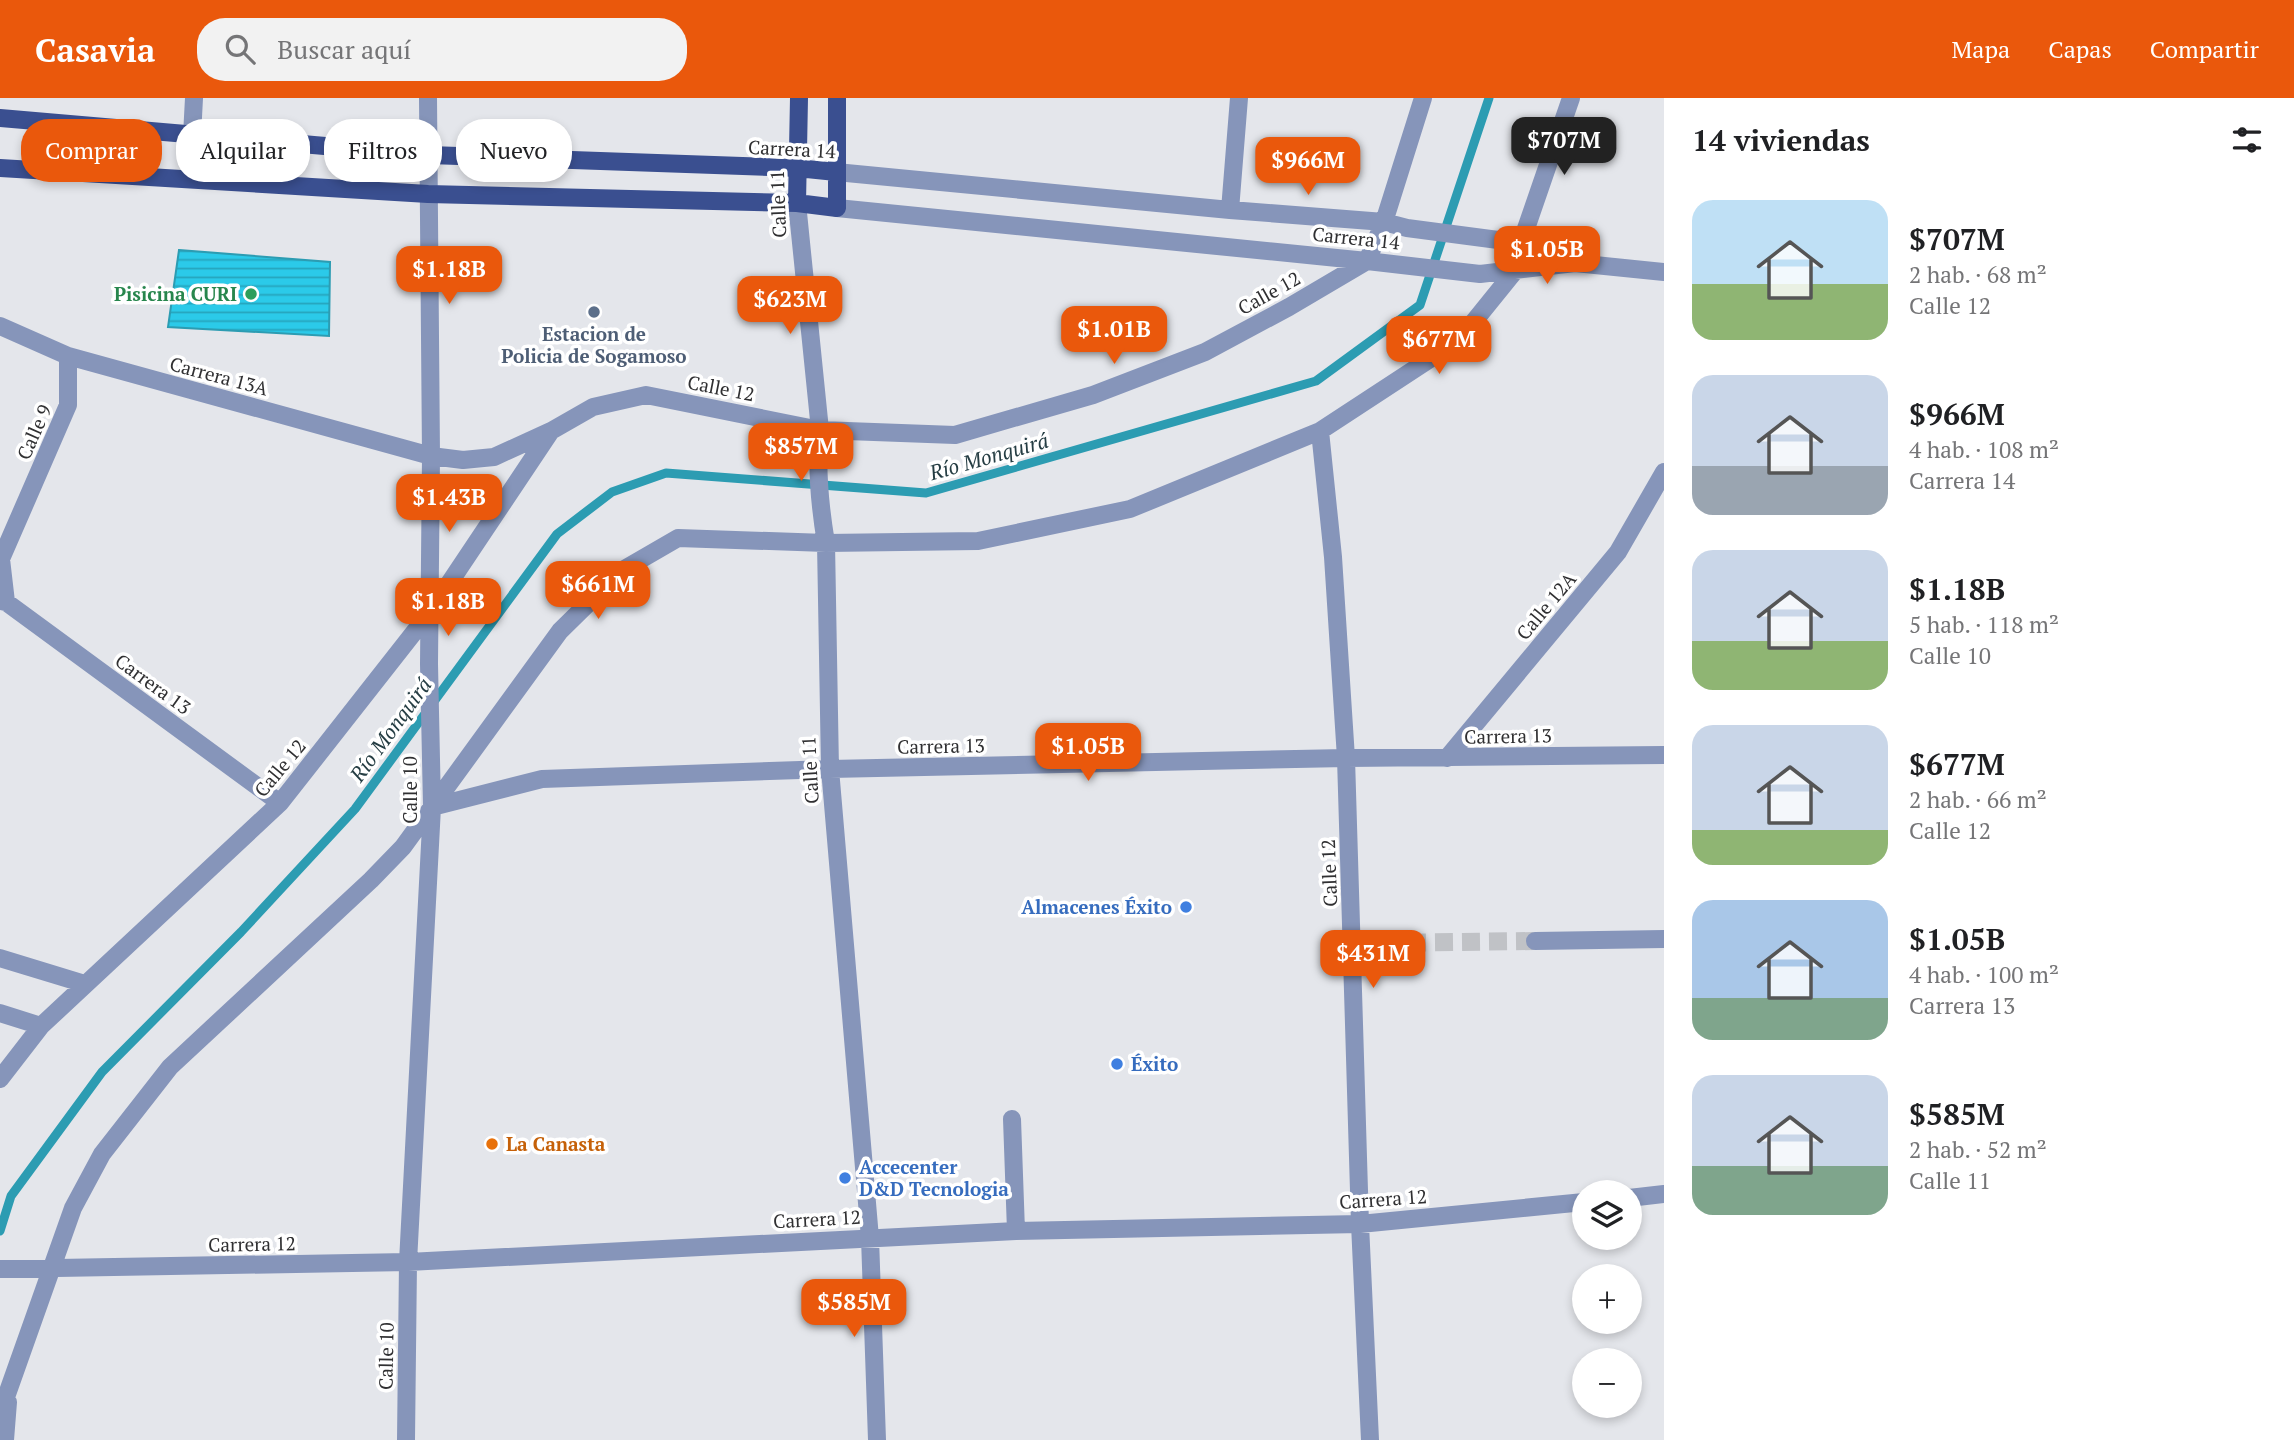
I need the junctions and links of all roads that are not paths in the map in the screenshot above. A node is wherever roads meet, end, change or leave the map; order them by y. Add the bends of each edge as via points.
1 (194, 98) edge
2 (428, 98) edge
3 (799, 98) edge
4 (837, 98) edge
5 (1239, 98) edge
6 (1423, 98) edge
7 (1570, 98) edge
8 (0, 118) edge
9 (193, 119) edge
10 (428, 119) edge
11 (176, 134) edge
12 (442, 155) edge
13 (0, 167) edge
14 (797, 169) junction
15 (836, 172) junction
16 (428, 182) edge
17 (428, 194) junction
18 (797, 203) junction
19 (837, 208) junction
20 (1230, 210) junction
21 (1384, 222) junction
22 (1521, 243) junction
23 (1367, 261) junction
24 (1575, 263) junction
25 (1664, 271) edge
26 (1514, 272) junction
27 (0, 326) edge
28 (68, 356) junction
29 (551, 431) junction
30 (1320, 431) junction
31 (819, 436) junction
32 (431, 456) junction
33 (1664, 472) edge
34 (826, 543) junction
35 (3, 602) edge
36 (429, 612) junction
37 (1664, 755) edge
38 (1346, 758) junction
39 (1447, 758) junction
40 (830, 769) junction
41 (280, 803) junction
42 (432, 807) junction
43 (1664, 939) edge
44 (1535, 941) tunnel mouth
45 (1352, 942) junction
46 (1381, 943) tunnel mouth
47 (0, 958) edge
48 (85, 984) junction
49 (0, 1013) edge
50 (41, 1026) junction
51 (0, 1079) edge
52 (1012, 1119) dead end
53 (1664, 1194) edge
54 (1642, 1197) edge
55 (1572, 1203) edge
56 (1360, 1224) junction
57 (1016, 1231) junction
58 (870, 1237) junction
59 (408, 1262) junction
60 (2, 1268) edge
61 (52, 1269) junction
62 (9, 1386) junction
63 (0, 1414) edge
64 (5, 1440) edge
65 (406, 1440) edge
66 (877, 1440) edge
67 (1370, 1440) edge

1 - 9 street
2 - 10 street, Calle 10
3 - 14 main road, Calle 11
4 - 15 main road
5 - 20 street
6 - 21 street
7 - 22 street
8 - 11 main road, Carrera 14
12 - 14 main road, Carrera 14
13 - 17 main road, Carrera 14
14 - 15 main road, Carrera 14
14 - 18 main road, Calle 11
15 - 19 main road
15 - 20 street, Carrera 14
16 - 17 street, Calle 10
17 - 18 main road, Carrera 14
17 - 32 street, Calle 10
18 - 19 main road, Carrera 14
18 - 31 street, Calle 11
19 - 23 street, Carrera 14
20 - 21 street, Carrera 14
21 - 22 street, Carrera 14
21 - 23 street
22 - 24 street, Carrera 14
22 - 26 street
23 - 26 street, Carrera 14 via 1480,274
23 - 31 street, Calle 12 via 1205,352 1093,395 955,435
24 - 25 street, Carrera 14
24 - 26 street, Carrera 14
26 - 30 street via 1459,340
27 - 28 street, Carrera 13A
28 - 32 street, Carrera 13A
28 - 35 street, Calle 9 via 68,405 1,559
29 - 31 street, Calle 12 via 593,407 646,395
29 - 32 street, Carrera 13A via 494,457
29 - 36 street, Calle 12
30 - 34 street via 1130,509 978,541
30 - 38 street, Calle 12
31 - 34 street, Calle 11
32 - 36 street, Calle 10
33 - 39 street, Calle 12A via 1618,552
34 - 40 street, Calle 11
34 - 42 street via 678,538 621,571 560,631
35 - 41 street, Carrera 13
36 - 41 street, Calle 12
36 - 42 street, Calle 10
37 - 39 street, Carrera 13
38 - 39 street, Carrera 13
38 - 40 street, Carrera 13
38 - 45 street, Calle 12
40 - 42 street, Carrera 13 via 542,779
40 - 58 street, Calle 11
41 - 48 street, Calle 12
42 - 59 street, Calle 10
42 - 61 street via 372,880 170,1067 102,1154 73,1209
43 - 44 street
45 - 46 street
45 - 56 street, Calle 12
47 - 48 street
48 - 50 street, Calle 12
49 - 50 street
50 - 51 street, Calle 12
52 - 57 street
53 - 54 street
55 - 56 street, Carrera 12
56 - 57 street, Carrera 12
56 - 67 street, Calle 12
57 - 58 street, Carrera 12
58 - 59 street, Carrera 12
58 - 66 street, Calle 11
59 - 61 street, Carrera 12
59 - 65 street, Calle 10
60 - 61 street, Carrera 12
61 - 62 street
62 - 63 street
62 - 64 street

